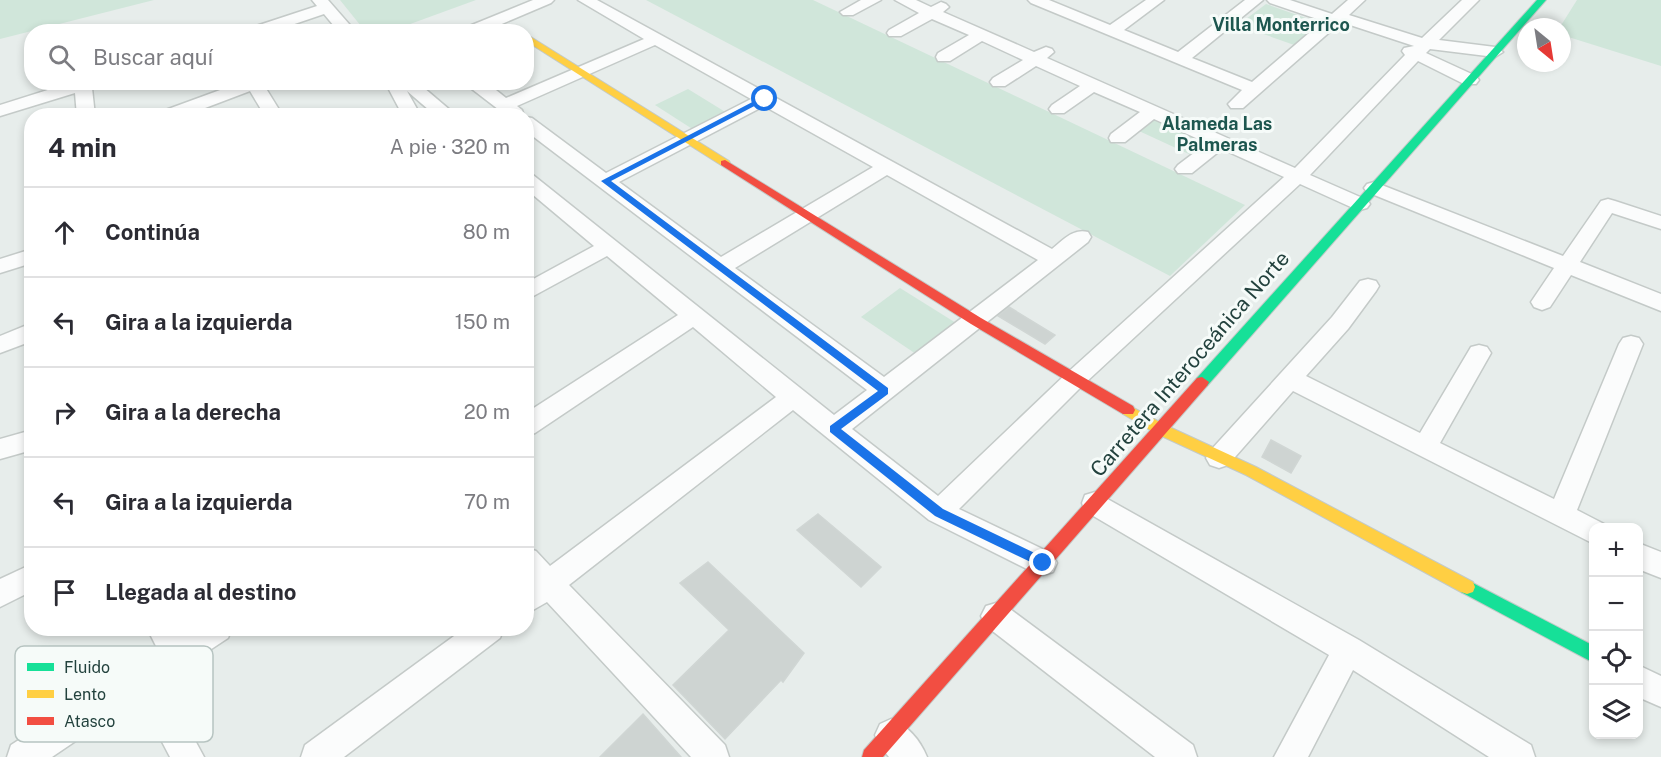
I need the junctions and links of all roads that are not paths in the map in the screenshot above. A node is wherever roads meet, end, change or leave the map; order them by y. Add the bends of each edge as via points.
1 (546, 0) edge
2 (586, 0) edge
3 (873, 0) edge
4 (903, 0) edge
5 (1156, 0) edge
6 (1255, 0) edge
7 (1275, 0) edge
8 (1357, 0) edge
9 (1471, 0) edge
10 (1542, 0) edge
11 (1047, 2) edge
12 (323, 4) edge
13 (932, 6) edge
14 (848, 12) dead end
15 (498, 19) junction
16 (1334, 20) junction
17 (273, 24) edge
18 (341, 24) edge
19 (486, 24) edge
20 (506, 24) edge
21 (1112, 31) junction
22 (895, 33) dead end
23 (982, 34) junction
24 (656, 39) junction
25 (534, 42) edge
26 (1422, 49) junction
27 (1495, 51) junction
28 (1041, 55) junction
29 (944, 57) dead end
30 (1180, 59) junction
31 (581, 72) junction
32 (1470, 80) junction
33 (999, 82) dead end
34 (1094, 84) junction
35 (1254, 89) junction
36 (68, 90) edge
37 (87, 90) edge
38 (235, 90) edge
39 (258, 90) edge
40 (397, 90) edge
41 (416, 90) edge
42 (485, 90) edge
43 (765, 99) junction
44 (1237, 104) dead end
45 (86, 108) edge
46 (187, 108) edge
47 (269, 108) edge
48 (408, 108) edge
49 (438, 108) edge
50 (508, 108) edge
51 (515, 108) edge
52 (1058, 108) dead end
53 (0, 111) edge
54 (1154, 111) junction
55 (534, 128) edge
56 (1118, 138) dead end
57 (687, 139) junction
58 (1221, 141) junction
59 (887, 166) junction
60 (1185, 169) dead end
61 (1303, 172) junction
62 (605, 181) junction
63 (534, 185) edge
64 (1367, 196) junction
65 (807, 215) junction
66 (1661, 224) edge
67 (1081, 237) dead end
68 (610, 246) junction
69 (24, 258) edge
70 (1053, 259) junction
71 (1565, 265) junction
72 (0, 266) edge
73 (720, 267) junction
74 (1368, 286) dead end
75 (534, 289) edge
76 (1542, 302) dead end
77 (1661, 303) edge
78 (695, 315) junction
79 (975, 320) junction
80 (24, 334) edge
81 (1631, 344) dead end
82 (0, 345) edge
83 (1479, 353) dead end
84 (1075, 379) junction
85 (1290, 379) junction
86 (885, 391) junction
87 (793, 397) junction
88 (534, 421) edge
89 (834, 429) junction
90 (1160, 429) junction
91 (24, 442) edge
92 (1425, 447) junction
93 (0, 449) edge
94 (1219, 458) junction
95 (1095, 503) junction
96 (939, 513) junction
97 (1561, 516) junction
98 (1589, 530) edge
99 (1643, 557) edge
100 (1043, 563) junction
101 (1661, 566) edge
102 (24, 580) edge
103 (538, 592) edge
104 (0, 594) edge
105 (996, 616) junction
106 (205, 636) edge
107 (478, 636) edge
108 (190, 646) edge
109 (1348, 650) junction
110 (1589, 653) edge
111 (1643, 683) edge
112 (1661, 692) edge
113 (46, 742) edge
114 (180, 742) edge
115 (891, 750) edge
116 (23, 757) edge
117 (188, 757) edge
118 (317, 757) edge
119 (713, 757) edge
120 (1180, 757) edge
121 (1290, 757) edge
122 (1519, 757) edge

1 - 15 street
2 - 24 street
3 - 14 street
4 - 13 street
5 - 21 street
6 - 30 street
7 - 16 street
8 - 16 street
9 - 26 street
10 - 27 main road, Carretera Interoceánica Norte
11 - 21 street
12 - 17 street
12 - 18 street
13 - 22 street
13 - 23 street
13 - 28 street
15 - 19 street
15 - 20 street
16 - 26 street
16 - 35 street
21 - 30 street
23 - 28 street
23 - 29 street
24 - 31 street
24 - 43 street
25 - 31 main road
26 - 27 street
26 - 32 street
26 - 61 street
27 - 32 main road, Carretera Interoceánica Norte
28 - 33 street
28 - 34 street
28 - 61 street
30 - 35 street
31 - 51 street
31 - 57 main road
32 - 64 main road, Carretera Interoceánica Norte
34 - 52 street
34 - 54 street
35 - 44 street
36 - 53 street
37 - 45 street
38 - 46 street
39 - 47 street
40 - 48 street
41 - 49 street
42 - 50 street
43 - 57 street
43 - 59 street
54 - 56 street
54 - 58 street
55 - 62 street
57 - 62 street
57 - 65 main road
58 - 60 street
58 - 61 street
59 - 65 street
59 - 70 street
61 - 64 street
61 - 84 street
62 - 73 street
63 - 68 street
64 - 71 street
64 - 90 main road, Carretera Interoceánica Norte
65 - 73 street
65 - 79 main road
66 - 71 street via 1608,205
67 - 70 street
68 - 75 street
68 - 78 street
69 - 72 street
70 - 79 street
71 - 76 street
71 - 77 street
73 - 86 street
74 - 85 street
78 - 87 street
78 - 88 street
79 - 84 main road
79 - 86 street
80 - 82 street
81 - 97 street
83 - 92 street
84 - 90 main road
84 - 96 street
85 - 92 street
85 - 94 street
86 - 89 street
87 - 89 street
87 - 103 street
89 - 96 street
90 - 94 main road
90 - 95 main road, Carretera Interoceánica Norte
91 - 93 street
92 - 97 street
94 - 110 main road via 1251,471
95 - 100 main road, Carretera Interoceánica Norte
95 - 109 street
96 - 100 street
97 - 98 street
99 - 101 street
100 - 105 main road, Carretera Interoceánica Norte
102 - 104 street
103 - 119 street
105 - 115 main road, Carretera Interoceánica Norte
105 - 120 street
106 - 108 street
107 - 118 street
109 - 121 street
109 - 122 street
111 - 112 street
113 - 116 street
114 - 117 street

